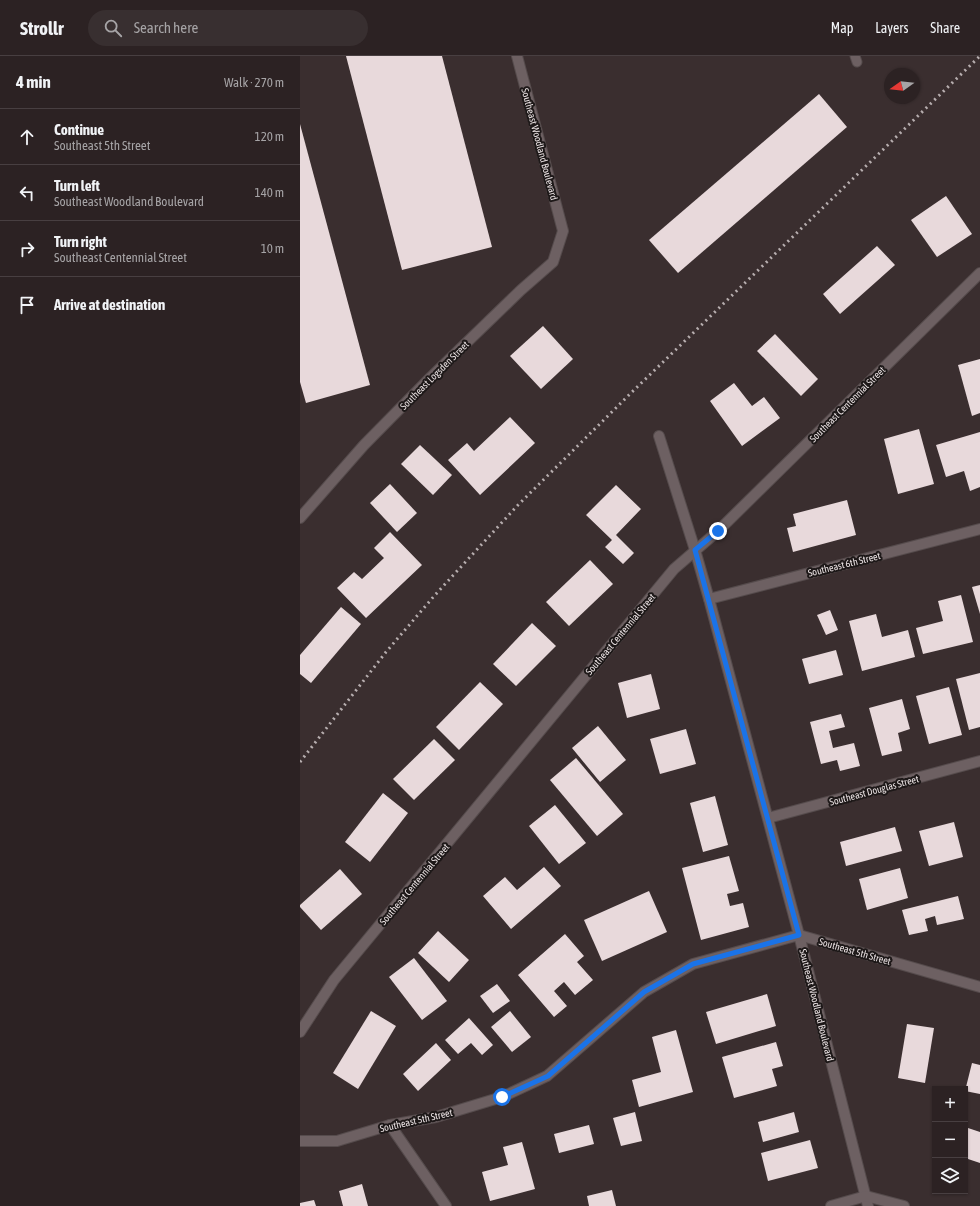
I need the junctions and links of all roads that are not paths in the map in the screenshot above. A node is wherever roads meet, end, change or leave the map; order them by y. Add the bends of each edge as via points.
1 (517, 56) edge
2 (563, 231) joint
3 (980, 273) edge
4 (659, 436) dead end
5 (300, 518) edge
6 (980, 529) edge
7 (695, 550) junction
8 (709, 599) junction
9 (980, 761) edge
10 (768, 818) junction
11 (799, 935) junction
12 (980, 987) edge
13 (300, 1032) edge
14 (390, 1125) junction
15 (300, 1140) edge
16 (867, 1201) edge
17 (446, 1206) edge
18 (831, 1206) edge
19 (904, 1206) edge

1 - 2 street, Southeast Woodland Boulevard
2 - 5 street, Southeast Logsden Street via 553,262 414,394 364,445
3 - 7 street, Southeast Centennial Street via 718,531
4 - 7 street, Southeast Woodland Boulevard
6 - 8 street, Southeast 6th Street
7 - 8 street, Southeast Woodland Boulevard
7 - 13 street, Southeast Centennial Street via 674,569 334,980
8 - 10 street, Southeast Woodland Boulevard
9 - 10 street, Southeast Douglas Street
10 - 11 street, Southeast Woodland Boulevard
11 - 12 street, Southeast 5th Street
11 - 14 street, Southeast 5th Street via 693,964 644,992 548,1076 508,1094 436,1117
11 - 16 street, Southeast Woodland Boulevard
14 - 15 street, Southeast 5th Street via 337,1141
14 - 17 street
16 - 18 street
16 - 19 street

